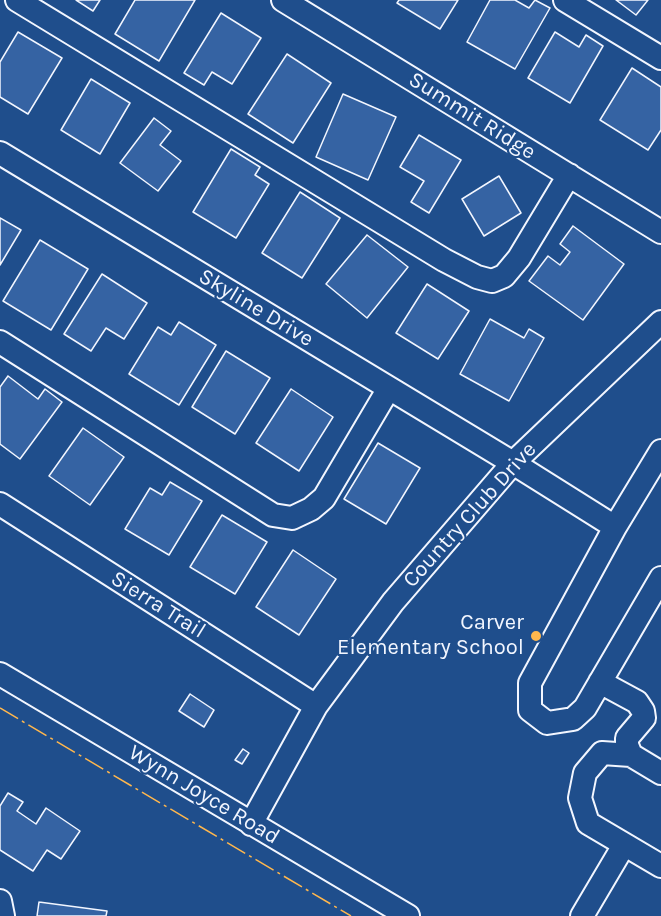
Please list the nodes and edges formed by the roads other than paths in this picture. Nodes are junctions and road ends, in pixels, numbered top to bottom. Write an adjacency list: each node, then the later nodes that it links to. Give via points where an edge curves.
1 (17, 0): 6 (street, via 477,277 492,281 504,276)
2 (283, 0): 6 (street, Summit Ridge)
3 (565, 0): 4 (street)
4 (661, 58)
5 (0, 153): 10 (street, Skyline Drive)
6 (569, 175): 7 (street, Summit Ridge)
7 (661, 231)
8 (661, 322): 12 (street, Country Club Drive)
9 (0, 342): 10 (street, via 273,515 292,518 324,498)
10 (389, 388): 12 (street, Skyline Drive)
11 (661, 451): 14 (street)
12 (513, 463): 14 (street, Skyline Drive); 18 (street, Country Club Drive, via 393,602)
13 (0, 504): 18 (street, Sierra Trail)
14 (615, 527): 17 (street, via 530,683 530,710 547,723 573,719 585,708)
15 (661, 578): 17 (street)
16 (0, 674): 21 (street, Wynn Joyce Road)
17 (600, 682): 19 (street, via 637,702 643,711 644,718 627,738)
18 (316, 706): 21 (street, Country Club Drive)
19 (632, 755): 20 (street); 22 (street, via 602,753 585,773 580,798 588,823)
20 (661, 772)
21 (251, 824): 26 (street, Wynn Joyce Road)
22 (624, 845): 23 (street); 27 (street)
23 (661, 866)
24 (0, 901): 25 (street)
25 (3, 916)
26 (408, 916)
27 (582, 916)

